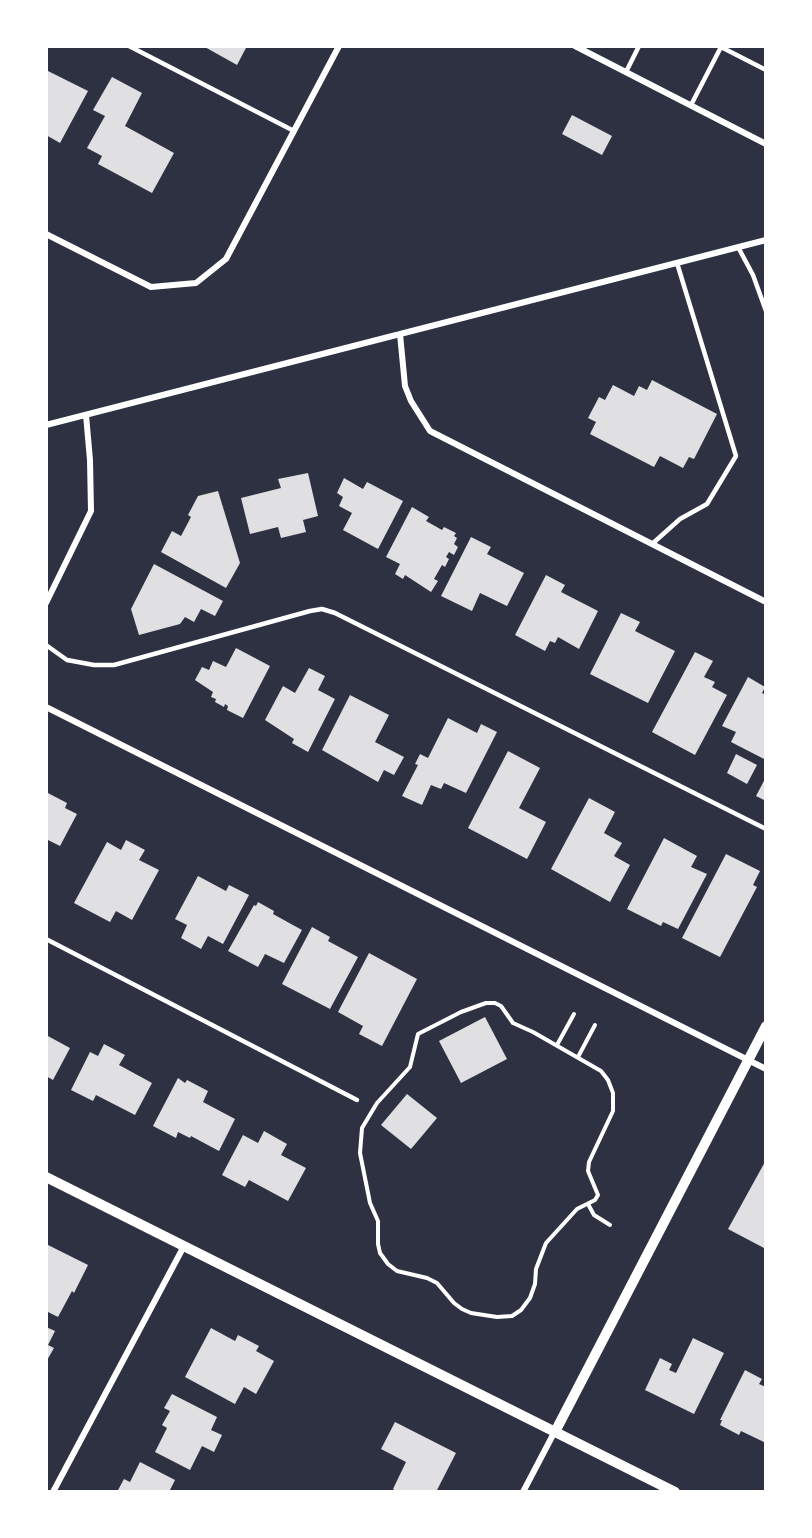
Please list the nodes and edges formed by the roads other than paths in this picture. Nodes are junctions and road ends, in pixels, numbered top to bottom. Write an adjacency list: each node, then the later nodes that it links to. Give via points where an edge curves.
1 (129, 46): 8 (lane)
2 (339, 46): 8 (street)
3 (575, 46): 6 (street)
4 (639, 46): 6 (lane)
5 (765, 70): 7 (lane, via 721,47)
6 (626, 72): 7 (street)
7 (691, 105): 9 (street)
8 (294, 131): 10 (street, via 226,259 196,283 151,287)
9 (765, 144)
10 (46, 234)
11 (765, 240): 12 (street)
12 (738, 247): 13 (street); 14 (lane)
13 (677, 263): 15 (street); 18 (lane, via 736,456 707,504 680,519)
14 (765, 311)
15 (400, 334): 16 (street); 18 (street, via 405,386 430,431)
16 (86, 415): 17 (street); 20 (street, via 91,511)
17 (46, 425)
18 (652, 544): 19 (street)
19 (765, 602)
20 (46, 603)
21 (46, 645): 23 (lane, via 67,660 114,665 322,609)
22 (46, 707): 26 (street)
23 (765, 830)
24 (46, 939): 28 (lane)
25 (765, 1026): 26 (street)
26 (748, 1060): 27 (street); 31 (street)
27 (765, 1069)
28 (357, 1100)
29 (46, 1177): 30 (street)
30 (184, 1246): 31 (street); 32 (street)
31 (555, 1430): 33 (street); 34 (street)
32 (53, 1491)
33 (523, 1491)
34 (675, 1491)

